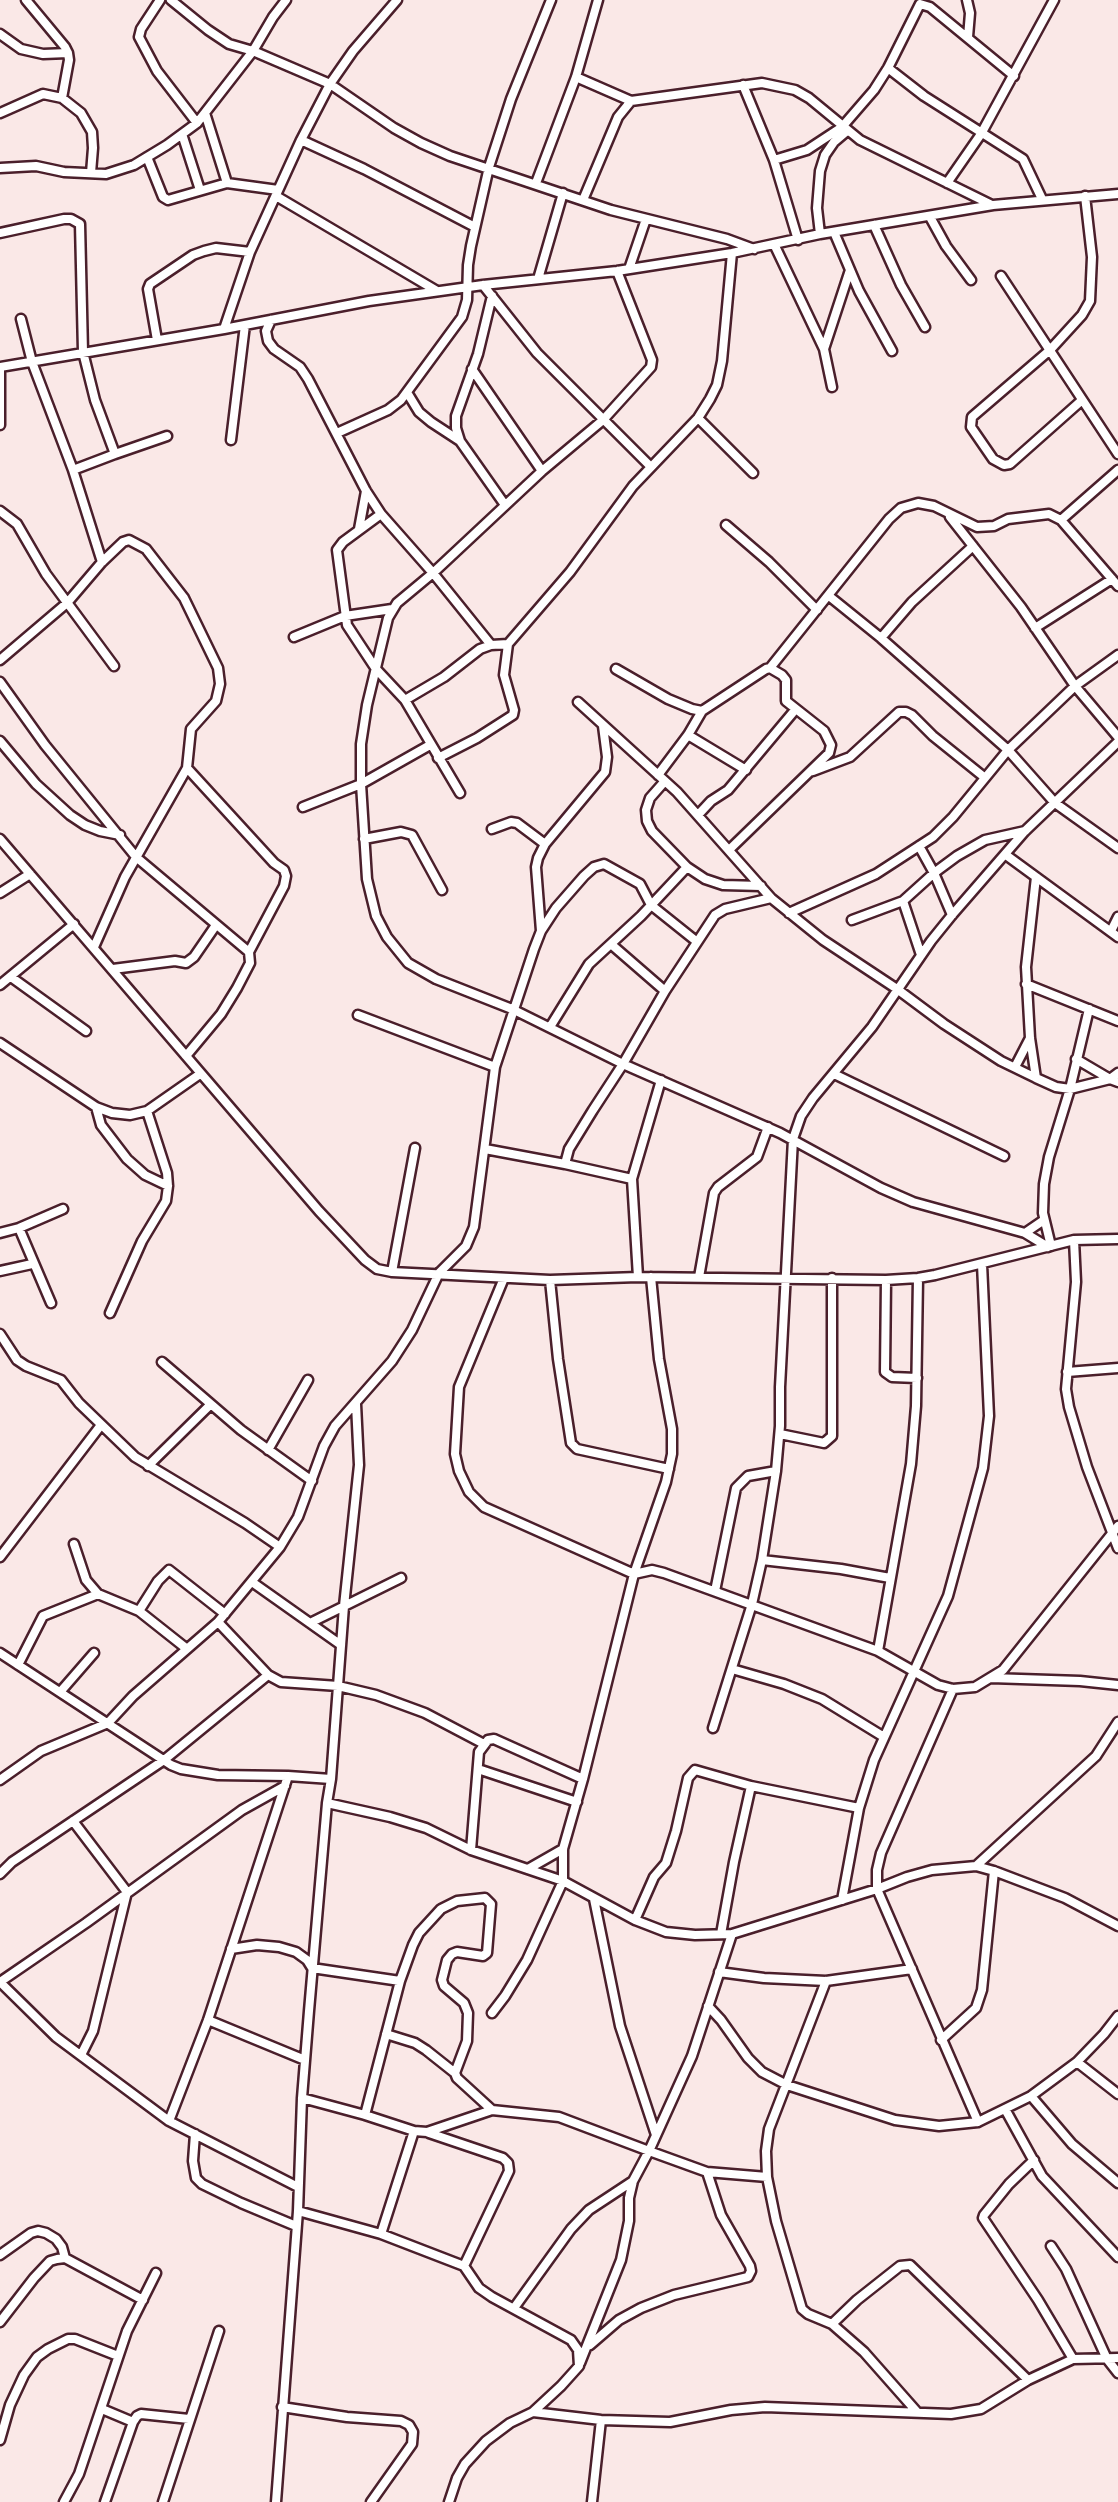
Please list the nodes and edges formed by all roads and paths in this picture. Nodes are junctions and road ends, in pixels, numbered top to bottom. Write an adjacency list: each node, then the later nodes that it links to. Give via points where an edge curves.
1 (26, 0): 13 (street)
2 (160, 0): 23 (street, via 139,37 157,71)
3 (171, 0): 12 (street, via 228,44)
4 (286, 0): 12 (street)
5 (397, 0): 17 (street)
6 (551, 0): 30 (street)
7 (598, 0): 16 (street)
8 (967, 0): 11 (street)
9 (1054, 0): 15 (street)
10 (0, 34): 13 (street, via 21,49 43,54)
11 (968, 37): 14 (street, via 930,7 920,4); 15 (street)
12 (253, 51): 17 (street); 22 (street)
13 (68, 53): 19 (street)
14 (888, 68): 24 (street); 26 (street)
15 (1014, 76): 26 (street)
16 (576, 77): 20 (street); 34 (street)
17 (330, 84): 27 (street); 30 (street, via 421,143)
18 (743, 86): 20 (street); 24 (street, via 762,83 795,90); 29 (street)
19 (62, 98): 21 (street, via 43,94); 32 (street, via 81,113 92,132)
20 (631, 101): 42 (street, via 618,117)
21 (0, 113)
22 (205, 113): 23 (street); 33 (street)
23 (197, 123): 25 (street)
24 (844, 129): 29 (street, via 807,150); 35 (street, via 880,152); 50 (street, via 825,155 820,171)
25 (182, 134): 28 (street); 36 (street)
26 (981, 134): 35 (street); 41 (street, via 1023,159)
27 (301, 140): 37 (street); 47 (street)
28 (147, 157): 32 (street, via 106,174); 36 (street, via 165,199)
29 (774, 160): 51 (street)
30 (489, 167): 34 (street); 47 (street)
31 (0, 168): 32 (street, via 36,165)
32 (91, 174)
33 (227, 183): 36 (street); 37 (street)
34 (536, 183): 38 (street)
35 (947, 183): 43 (street)
36 (200, 190)
37 (277, 193): 54 (street); 64 (street)
38 (563, 193): 42 (street); 60 (street)
39 (1118, 194): 40 (street)
40 (1084, 196): 41 (street); 73 (street, via 1092,257 1090,301)
41 (1042, 199): 43 (street)
42 (583, 200): 45 (street)
43 (993, 205): 44 (street)
44 (930, 217): 46 (street); 61 (street)
45 (646, 219): 53 (street); 56 (street)
46 (874, 225): 48 (street); 69 (street)
47 (475, 227): 63 (street)
48 (834, 232): 50 (street); 57 (street)
49 (0, 233): 75 (street, via 63,219 80,224)
50 (820, 234): 51 (street)
51 (798, 240): 52 (street)
52 (774, 244): 53 (street); 72 (street)
53 (754, 249): 55 (street)
54 (250, 252): 70 (street); 71 (street, via 216,248 204,251 150,284)
55 (732, 253): 56 (street); 82 (street, via 720,372)
56 (629, 269): 58 (street)
57 (850, 270): 72 (street); 74 (street)
58 (617, 271): 60 (street); 83 (street, via 652,360 651,368)
59 (1001, 276): 73 (street)
60 (538, 279): 62 (street)
61 (971, 280)
62 (483, 285): 63 (street); 65 (street)
63 (467, 287): 64 (street); 80 (street, via 462,317)
64 (437, 291): 67 (street)
65 (492, 296): 78 (street); 83 (street, via 537,353)
66 (21, 319): 76 (street)
67 (271, 320): 68 (street); 85 (street, via 266,331 268,340 274,349 300,367)
68 (245, 325): 70 (street); 87 (street)
69 (925, 327)
70 (224, 329): 71 (street)
71 (157, 340): 75 (street)
72 (824, 349): 79 (street)
73 (1050, 350): 81 (street); 81 (street, via 972,417 971,427 993,459 1010,464)
74 (892, 351)
75 (83, 352): 76 (street); 89 (street, via 94,400)
76 (32, 362): 77 (street); 92 (street)
77 (0, 367): 84 (street)
78 (472, 369): 88 (street, via 456,416); 94 (street)
79 (832, 387)
80 (408, 394): 85 (street, via 388,410); 88 (street, via 425,417)
81 (1081, 401): 90 (street)
82 (698, 418): 91 (street); 95 (street)
83 (603, 420): 91 (street); 94 (street)
84 (0, 425)
85 (337, 433): 96 (street)
86 (166, 436): 89 (street)
87 (231, 440)
88 (460, 441): 97 (street)
89 (115, 454): 92 (street)
90 (1118, 454)
91 (651, 467): 116 (street)
92 (73, 470): 105 (street)
93 (1118, 470): 101 (street)
94 (542, 471): 97 (street)
95 (753, 473)
96 (366, 491): 99 (street); 103 (street)
97 (505, 505): 106 (street)
98 (0, 511): 109 (street, via 17,524)
99 (381, 514): 103 (street); 106 (street)
100 (948, 514): 101 (street, via 977,527 1041,514); 104 (street); 108 (street, via 918,503 901,508 869,542)
101 (1061, 520): 107 (street)
102 (726, 525): 111 (street)
103 (359, 529): 112 (street, via 337,550)
104 (973, 546): 113 (street); 115 (street, via 912,602)
105 (102, 562): 109 (street); 137 (street, via 129,540 146,549 184,598 218,668 216,701 191,729)
106 (433, 573): 110 (street); 117 (street)
107 (1115, 583): 113 (street)
108 (829, 596): 111 (street); 115 (street)
109 (67, 603): 119 (street); 120 (street)
110 (392, 609): 112 (street); 122 (street)
111 (817, 609): 121 (street)
112 (345, 616): 114 (street); 122 (street, via 352,636)
113 (1035, 628): 125 (street)
114 (294, 637)
115 (881, 638): 135 (street)
116 (508, 644): 117 (street); 136 (street, via 504,675 513,715)
117 (491, 645): 126 (street)
118 (1118, 655): 125 (street)
119 (0, 660)
120 (114, 666)
121 (770, 668): 128 (street, via 786,680 786,700); 129 (street)
122 (375, 669): 126 (street); 142 (street, via 361,744)
123 (616, 669): 129 (street, via 668,699)
124 (0, 682): 149 (street, via 45,745)
125 (1075, 686): 132 (street); 135 (street)
126 (405, 700): 134 (street)
127 (578, 702): 130 (street)
128 (795, 710): 138 (street); 139 (street, via 824,731 831,745 829,753)
129 (702, 711): 131 (street)
130 (603, 726): 141 (street); 152 (street, via 605,772)
131 (688, 735): 138 (street); 141 (street)
132 (1118, 740): 144 (street)
133 (0, 741): 149 (street, via 36,784 70,815 100,831)
134 (430, 745): 136 (street); 142 (street)
135 (1008, 750): 140 (street); 144 (street)
136 (438, 758): 143 (street)
137 (187, 768): 157 (street); 179 (street, via 284,870 284,886)
138 (746, 770): 146 (street)
139 (810, 772): 140 (street, via 850,757 899,712 906,712); 155 (street)
140 (984, 777): 153 (street, via 953,817)
141 (662, 778): 146 (street); 158 (street, via 650,798 647,821)
142 (361, 784): 145 (street); 151 (street)
143 (460, 793)
144 (1055, 803): 148 (street); 154 (street)
145 (303, 807)
146 (698, 815): 155 (street)
147 (492, 829): 152 (street, via 517,823)
148 (1025, 831): 156 (street); 159 (street, via 986,840)
149 (120, 835): 157 (street)
150 (0, 839): 160 (street)
151 (364, 839): 163 (street, via 400,832 411,835); 188 (street, via 367,879 376,916 408,963 436,979)
152 (545, 844): 174 (street, via 536,867)
153 (919, 846): 159 (street); 168 (street, via 876,874)
154 (1118, 848)
155 (730, 849): 162 (street)
156 (1006, 855): 161 (street); 169 (street)
157 (136, 857): 173 (street); 178 (street)
158 (687, 867): 162 (street, via 714,884); 167 (street)
159 (934, 873): 166 (street); 169 (street)
160 (30, 874): 164 (street); 172 (street)
161 (1036, 877): 175 (street); 183 (street)
162 (761, 886): 165 (street)
163 (442, 890)
164 (0, 892)
165 (771, 898): 168 (street); 176 (street, via 725,909 715,915)
166 (903, 901): 171 (street); 180 (street)
167 (651, 905): 174 (street, via 640,884 599,864 584,876); 176 (street); 177 (street)
168 (789, 913): 185 (street)
169 (952, 915): 180 (street)
170 (1118, 917): 175 (street)
171 (852, 920)
172 (74, 924): 178 (street); 182 (street)
173 (216, 925): 179 (street); 181 (street, via 186,963)
174 (541, 931): 188 (street)
175 (1114, 934)
176 (696, 941): 186 (street)
177 (612, 945): 186 (street); 191 (street, via 589,964)
178 (94, 947): 181 (street)
179 (249, 952): 195 (street, via 250,963 237,988)
180 (921, 956): 185 (street)
181 (113, 969): 195 (street)
182 (11, 977): 184 (street); 192 (street)
183 (1026, 984): 187 (street); 193 (street)
184 (0, 985)
185 (897, 988): 199 (street, via 944,1024); 202 (street, via 872,1028)
186 (664, 991): 197 (street)
187 (1089, 1009): 190 (street); 196 (street)
188 (512, 1010): 191 (street); 198 (street)
189 (358, 1015): 198 (street)
190 (1118, 1021)
191 (550, 1027): 197 (street)
192 (86, 1031)
193 (1030, 1038): 199 (street); 203 (street)
194 (0, 1043): 207 (street)
195 (186, 1056): 201 (street)
196 (1076, 1059): 205 (street); 206 (street)
197 (623, 1064): 204 (street); 214 (street, via 581,1130)
198 (495, 1067): 212 (street)
199 (1015, 1067): 203 (street)
200 (1118, 1073): 205 (street)
201 (200, 1074): 208 (street); 228 (street, via 365,1260 377,1269)
202 (834, 1074): 210 (street, via 801,1116); 213 (street)
203 (1036, 1078): 206 (street)
204 (661, 1080): 209 (street); 215 (street)
205 (1114, 1080): 206 (street)
206 (1070, 1089): 218 (street, via 1045,1175)
207 (96, 1107): 208 (street, via 130,1115); 216 (street, via 101,1125 127,1159 145,1175)
208 (147, 1111): 216 (street)
209 (768, 1127): 210 (street); 232 (street, via 757,1157 714,1193)
210 (793, 1139): 221 (street, via 903,1197); 234 (street)
211 (415, 1149): 228 (street)
212 (485, 1149): 214 (street); 229 (street, via 474,1227 466,1246)
213 (1004, 1156)
214 (565, 1164): 215 (street)
215 (632, 1179): 230 (street)
216 (168, 1185): 240 (street, via 166,1201 142,1241)
217 (63, 1209): 219 (street)
218 (1044, 1220): 221 (street); 224 (street)
219 (19, 1228): 220 (street); 225 (street)
220 (0, 1233)
221 (1025, 1233): 224 (street)
222 (1118, 1239): 223 (street)
223 (1074, 1240): 224 (street); 244 (street, via 1076,1282)
224 (1049, 1247): 226 (street)
225 (32, 1264): 227 (street); 239 (street)
226 (982, 1264): 236 (street); 281 (street, via 989,1416 983,1467 948,1596)
227 (0, 1271)
228 (392, 1272): 229 (street)
229 (439, 1273): 233 (street); 247 (street, via 412,1330)
230 (638, 1277): 231 (street); 237 (street)
231 (651, 1277): 232 (street); 253 (street, via 658,1359 672,1428)
232 (699, 1277): 234 (street)
233 (504, 1278): 237 (street); 262 (street, via 459,1387 454,1454 459,1471 469,1492 484,1507)
234 (785, 1278): 235 (street); 250 (street)
235 (832, 1278): 238 (street); 250 (street, via 832,1436 824,1443)
236 (918, 1278): 238 (street); 245 (street)
237 (550, 1280): 253 (street, via 571,1443 577,1449)
238 (886, 1280): 245 (street, via 885,1372 892,1377)
239 (51, 1303)
240 (110, 1313)
241 (0, 1334): 249 (street, via 17,1359 32,1370 61,1380)
242 (162, 1362): 248 (street)
243 (1118, 1368): 244 (street)
244 (1067, 1372): 256 (street, via 1069,1407 1087,1467)
245 (917, 1378): 264 (street, via 911,1464)
246 (308, 1380): 251 (street)
247 (356, 1404): 255 (street, via 335,1426); 269 (street, via 359,1465)
248 (210, 1405): 251 (street); 252 (street)
249 (101, 1425): 252 (street); 260 (street)
250 (780, 1434): 254 (street)
251 (268, 1450): 255 (street)
252 (148, 1466): 258 (street)
253 (669, 1469): 262 (street)
254 (776, 1471): 261 (street); 266 (street, via 748,1476 736,1488)
255 (312, 1481): 258 (street, via 298,1517)
256 (1115, 1529): 259 (street); 283 (street, via 1003,1670)
257 (74, 1544): 267 (street, via 87,1580)
258 (280, 1546): 265 (street)
259 (1118, 1548)
260 (0, 1557)
261 (762, 1560): 264 (street); 268 (street)
262 (634, 1574): 266 (street, via 652,1570); 297 (street)
263 (401, 1578): 269 (street)
264 (890, 1578): 276 (street)
265 (252, 1582): 271 (street); 273 (street)
266 (715, 1591): 268 (street)
267 (98, 1593): 270 (street); 279 (street, via 43,1616)
268 (752, 1605): 276 (street); 280 (street)
269 (344, 1606): 273 (street); 274 (street)
270 (139, 1611): 271 (street, via 169,1570); 275 (street)
271 (225, 1614): 272 (street)
272 (218, 1622): 275 (street); 282 (street)
273 (310, 1623): 274 (street)
274 (341, 1645): 285 (street)
275 (187, 1649): 289 (street)
276 (878, 1651): 281 (street)
277 (0, 1653): 279 (street)
278 (94, 1653): 287 (street)
279 (18, 1665): 287 (street)
280 (732, 1669): 290 (street); 291 (street, via 822,1699)
281 (915, 1673): 286 (street); 291 (street)
282 (268, 1675): 285 (street, via 281,1682); 293 (street)
283 (991, 1678): 284 (street); 286 (street, via 975,1687)
284 (1118, 1685)
285 (338, 1686): 292 (street, via 425,1713); 296 (street)
286 (953, 1689): 312 (street, via 881,1853)
287 (61, 1691): 289 (street)
288 (1118, 1722): 307 (street, via 1096,1756)
289 (108, 1723): 293 (street); 298 (street, via 42,1751)
290 (713, 1728)
291 (884, 1737): 303 (street)
292 (484, 1744): 294 (street); 297 (street, via 494,1739)
293 (164, 1760): 295 (street, via 204,1774); 304 (street)
294 (478, 1769): 301 (street); 306 (street)
295 (288, 1776): 296 (street); 299 (street)
296 (331, 1779): 302 (street)
297 (583, 1779): 301 (street)
298 (0, 1780)
299 (285, 1786): 313 (street, via 242,1810); 320 (street)
300 (751, 1786): 303 (street); 316 (street, via 699,1771 691,1773 666,1863 654,1877); 319 (street)
301 (577, 1802): 305 (street)
302 (327, 1803): 306 (street, via 426,1828); 321 (street)
303 (859, 1808): 315 (street)
304 (73, 1821): 310 (street); 313 (street)
305 (563, 1849): 308 (street); 311 (street)
306 (471, 1850): 308 (street)
307 (976, 1866): 309 (street); 312 (street, via 932,1870)
308 (528, 1869): 311 (street)
309 (994, 1871): 317 (street, via 1065,1898); 332 (street, via 982,1990 972,2013)
310 (0, 1874)
311 (563, 1881): 314 (street); 328 (street, via 527,1960)
312 (877, 1889): 315 (street); 322 (street)
313 (127, 1893): 326 (street); 333 (street, via 93,2031)
314 (594, 1899): 316 (street); 349 (street, via 620,2026)
315 (842, 1900): 318 (street)
316 (635, 1920): 319 (street, via 666,1932)
317 (1118, 1926)
318 (732, 1934): 319 (street); 323 (street)
319 (721, 1935)
320 (231, 1949): 321 (street, via 279,1947 296,1952); 330 (street)
321 (312, 1968): 324 (street); 334 (street)
322 (912, 1969): 325 (street); 332 (street)
323 (719, 1972): 325 (street); 327 (street)
324 (400, 1981): 331 (street); 336 (street, via 416,1939 441,1909 457,1901 488,1900 491,1904 487,1953 452,1954 442,1980 464,2003 468,2013 467,2041)
325 (826, 1981): 337 (street)
326 (0, 1982): 333 (street, via 48,2031)
327 (708, 2006): 337 (street, via 762,2072); 349 (street, via 692,2056)
328 (492, 2013)
329 (1118, 2016): 335 (street)
330 (208, 2020): 334 (street); 344 (street)
331 (386, 2034): 336 (street, via 415,2043); 343 (street)
332 (941, 2040): 345 (street)
333 (81, 2055): 344 (street)
334 (305, 2060): 340 (street)
335 (1077, 2062): 338 (street); 339 (street)
336 (455, 2073): 342 (street)
337 (787, 2085): 345 (street, via 895,2120 939,2126); 353 (street, via 769,2130)
338 (1118, 2094)
339 (1031, 2097): 341 (street); 355 (street, via 1072,2144)
340 (302, 2098): 343 (street); 356 (street)
341 (1005, 2109): 345 (street); 351 (street)
342 (492, 2110): 347 (street); 350 (street, via 559,2116)
343 (366, 2115): 346 (street)
344 (169, 2121): 348 (street)
345 (978, 2122)
346 (414, 2131): 347 (street); 359 (street)
347 (427, 2132): 364 (street, via 508,2163 508,2171)
348 (195, 2134): 356 (street); 358 (street, via 193,2161 196,2178 202,2184)
349 (656, 2135): 350 (street)
350 (649, 2151): 352 (street); 354 (street)
351 (1034, 2160): 362 (street, via 1042,2176); 374 (street, via 983,2218)
352 (706, 2172): 353 (street); 371 (street, via 721,2215 750,2266 748,2277 674,2295 641,2308)
353 (767, 2176): 369 (street, via 799,2303 808,2314)
354 (633, 2181): 367 (street, via 588,2210); 371 (street, via 621,2259)
355 (1118, 2183)
356 (298, 2187): 357 (street)
357 (298, 2211): 358 (street); 359 (street)
358 (296, 2226): 379 (street)
359 (381, 2234): 364 (street)
360 (1051, 2246): 375 (street, via 1066,2269)
361 (0, 2255): 363 (street, via 38,2231 56,2239)
362 (1118, 2257)
363 (65, 2258): 366 (street); 368 (street, via 50,2261)
364 (464, 2266): 367 (street, via 479,2288)
365 (156, 2273): 366 (street)
366 (143, 2300): 372 (street)
367 (514, 2308): 376 (street, via 571,2340 578,2350)
368 (0, 2322)
369 (832, 2324): 378 (street, via 900,2266 910,2265); 382 (street, via 864,2352)
370 (219, 2331): 383 (street)
371 (586, 2349): 376 (street)
372 (118, 2356): 380 (street); 386 (street, via 75,2339 48,2349 24,2375)
373 (1118, 2358): 375 (street)
374 (1072, 2359): 375 (street); 378 (street)
375 (1107, 2359): 377 (street)
376 (579, 2366): 381 (street)
377 (1118, 2373)
378 (1028, 2380): 382 (street, via 981,2409 951,2414)
379 (282, 2407): 390 (street); 391 (street, via 409,2425 412,2444)
380 (102, 2409): 385 (street); 387 (street, via 79,2474)
381 (533, 2412): 384 (street); 392 (street, via 510,2423 472,2456 457,2478)
382 (916, 2412): 384 (street, via 765,2407 670,2422)
383 (189, 2419): 385 (street, via 141,2414); 389 (street)
384 (601, 2420): 393 (street)
385 (133, 2422): 388 (street)
386 (0, 2440)
387 (64, 2502)
388 (105, 2502)
389 (163, 2502)
390 (276, 2502)
391 (371, 2502)
392 (449, 2502)
393 (592, 2502)

